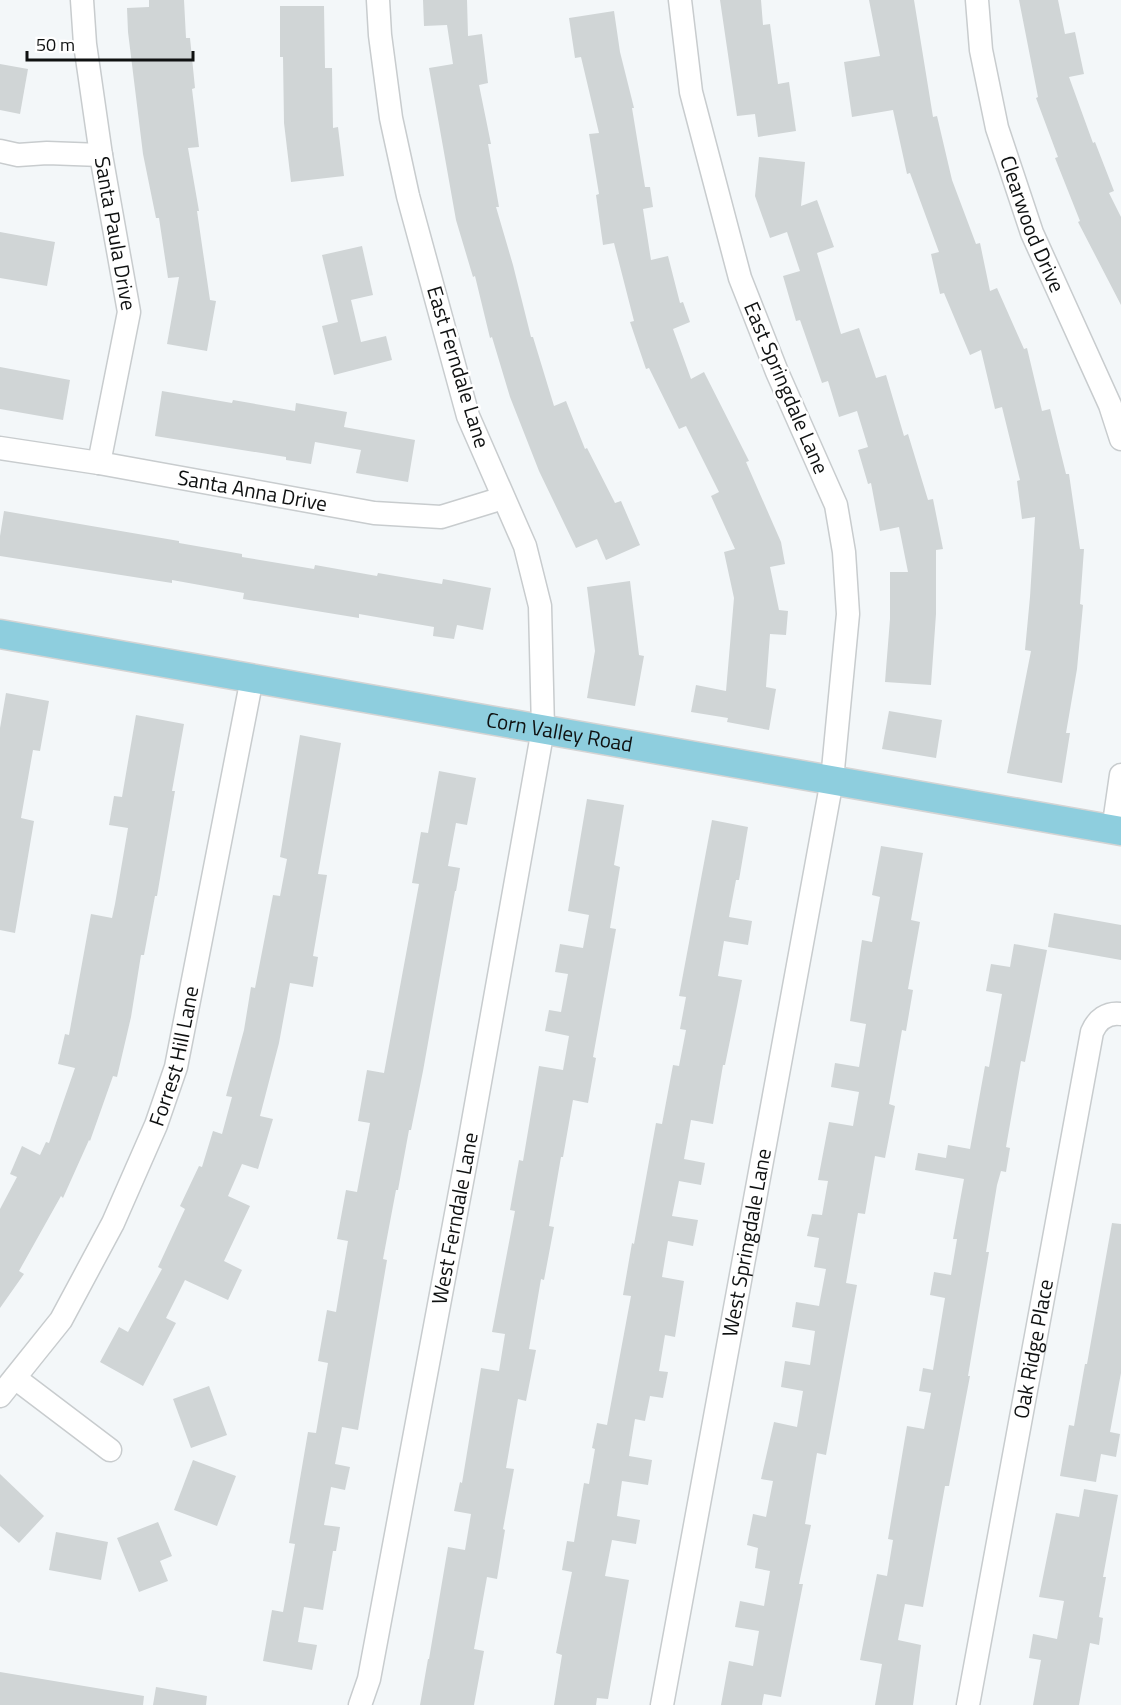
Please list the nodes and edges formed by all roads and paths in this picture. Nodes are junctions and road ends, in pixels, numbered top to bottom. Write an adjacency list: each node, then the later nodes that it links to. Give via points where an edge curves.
1 (82, 0): 6 (street, Santa Paula Drive, via 84,44)
2 (378, 0): 10 (street, East Ferndale Lane, via 391,118 408,196 468,416)
3 (680, 0): 15 (street, East Springdale Lane, via 691,92 740,278 836,505 848,614)
4 (977, 0): 7 (street, Clearwood Drive, via 981,50 1000,139 1032,233 1110,405)
5 (0, 151): 6 (street)
6 (101, 155): 9 (street, Santa Paula Drive, via 129,312)
7 (1121, 439)
8 (0, 448): 9 (street, Santa Anna Drive)
9 (99, 463): 10 (street, Santa Anna Drive, via 374,513 441,517)
10 (503, 498): 13 (street, East Ferndale Lane, via 525,546 540,606)
11 (0, 634): 12 (main road, Corn Valley Road)
12 (252, 678): 13 (main road, Corn Valley Road); 18 (street, Forrest Hill Lane, via 176,1067 156,1125 113,1223 61,1320)
13 (543, 729): 15 (main road, Corn Valley Road); 21 (street, West Ferndale Lane, via 402,1506 369,1679)
14 (1121, 775): 16 (street)
15 (832, 780): 16 (main road, Corn Valley Road); 22 (street, West Springdale Lane)
16 (1117, 831)
17 (1121, 1014): 23 (street, Oak Ridge Place, via 1113,1013 1096,1021 1092,1032)
18 (15, 1378): 19 (street, Forrest Hill Lane); 20 (street)
19 (0, 1396)
20 (111, 1450)
21 (360, 1705)
22 (662, 1705)
23 (968, 1705)

